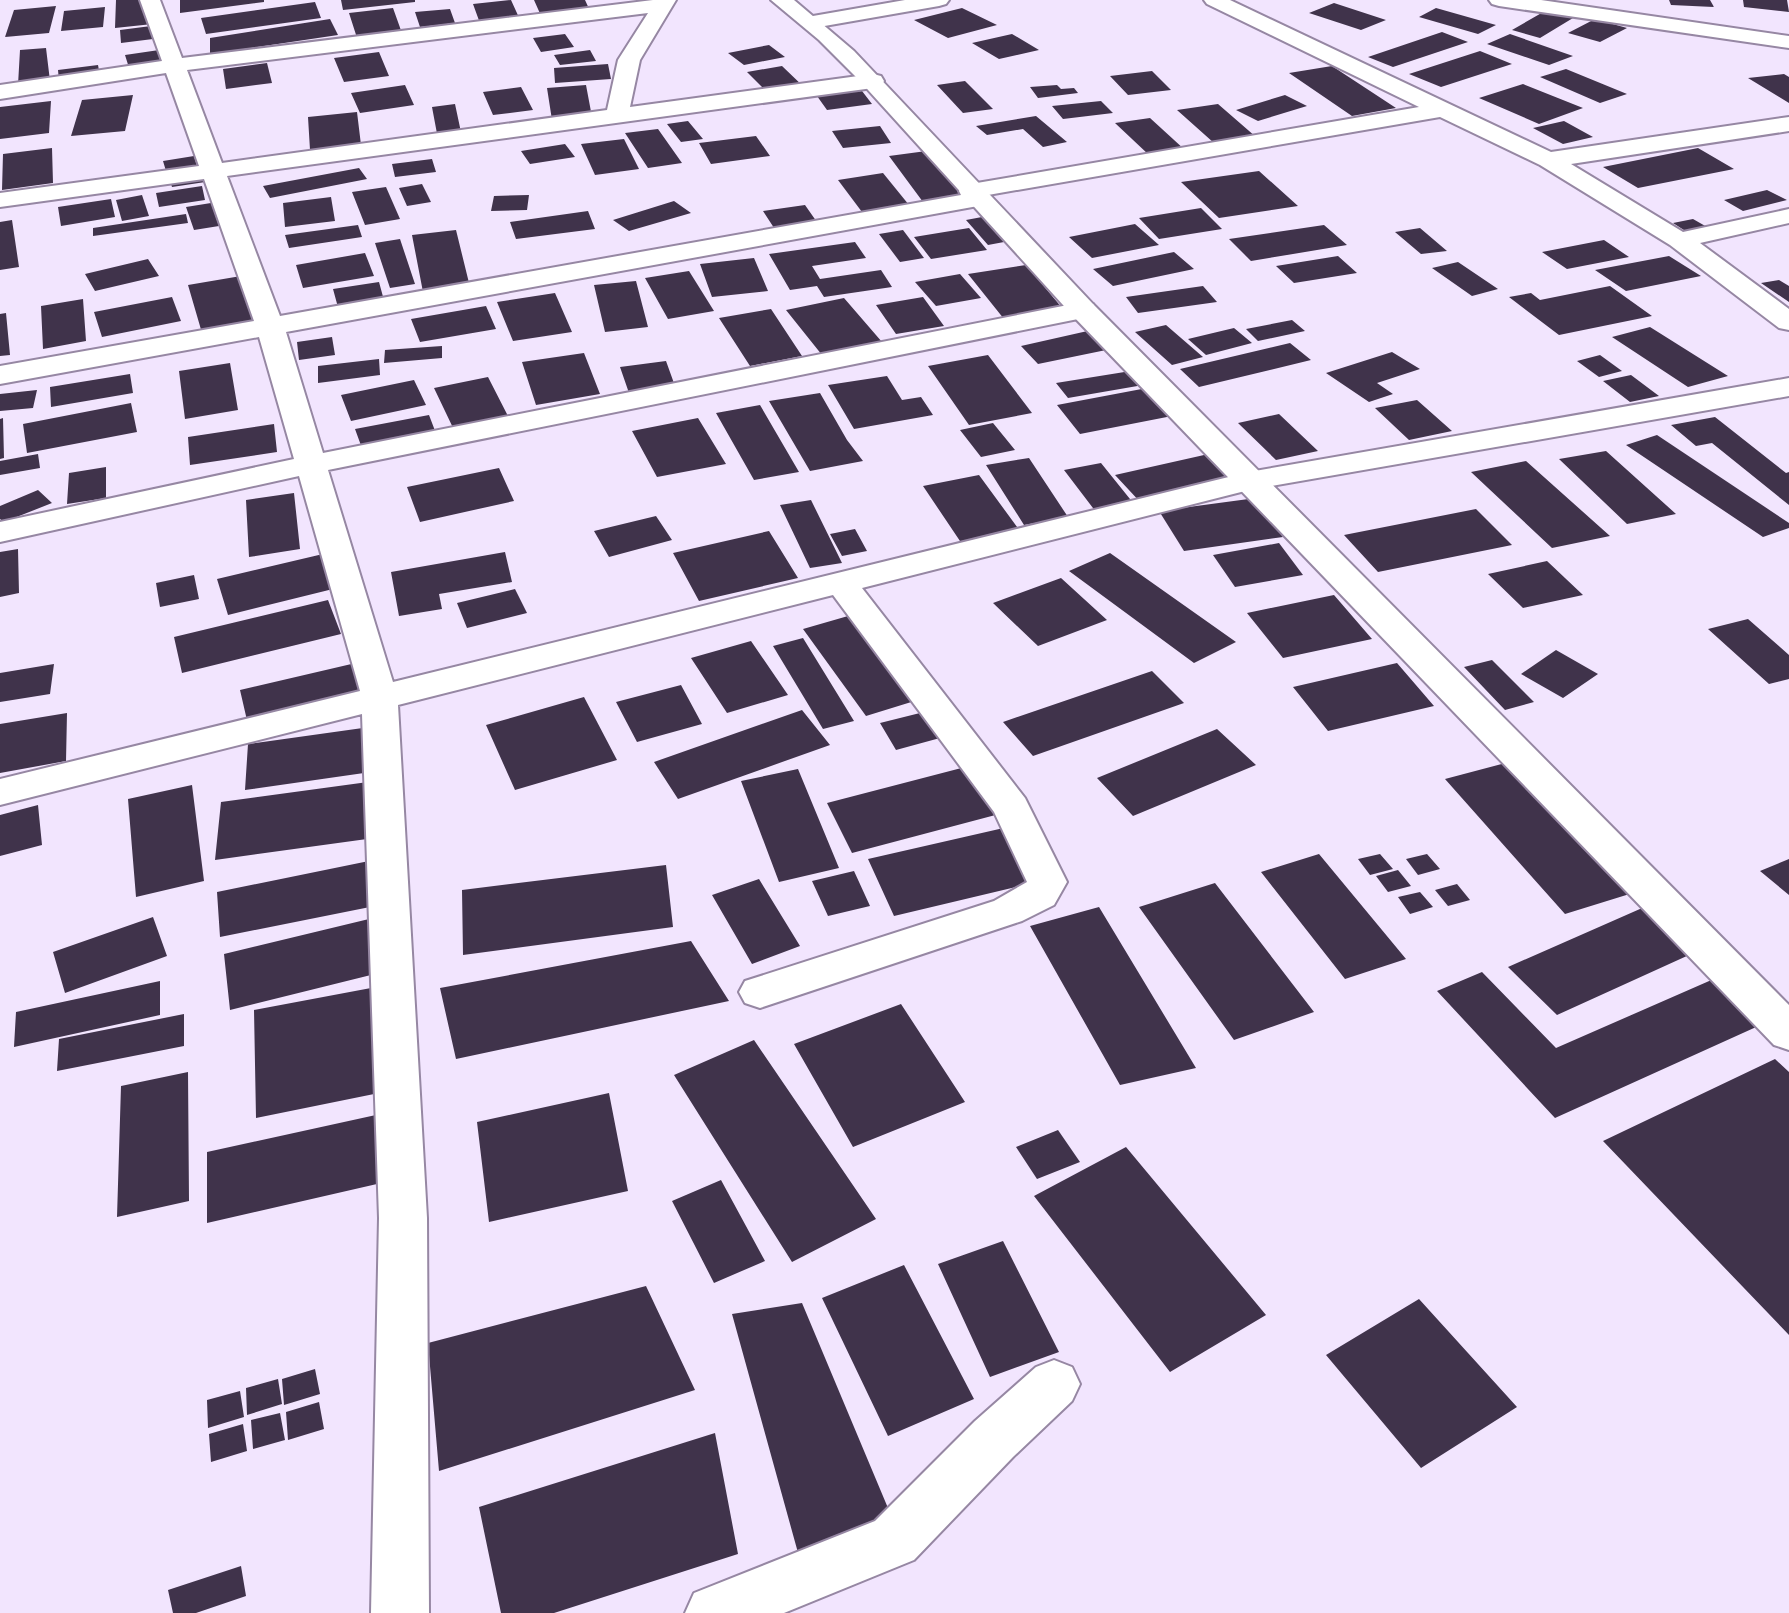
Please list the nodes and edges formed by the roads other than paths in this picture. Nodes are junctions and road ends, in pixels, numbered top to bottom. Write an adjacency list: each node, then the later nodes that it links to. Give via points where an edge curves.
1 (150, 0): 9 (street)
2 (781, 0): 7 (street)
3 (939, 0): 7 (street)
4 (1214, 0): 12 (street)
5 (1499, 0): 8 (street)
6 (663, 3): 9 (street); 13 (street, via 629,60)
7 (813, 22): 10 (street)
8 (1789, 42)
9 (176, 65): 11 (street); 16 (street)
10 (873, 81): 13 (street); 17 (street)
11 (0, 92)
12 (1446, 109): 15 (street); 17 (street)
13 (617, 116): 16 (street)
14 (1789, 124): 15 (street)
15 (1548, 160): 20 (street)
16 (211, 169): 18 (street); 23 (street)
17 (975, 195): 21 (street); 23 (street)
18 (0, 200)
19 (1789, 216): 20 (street)
20 (1679, 240): 22 (street)
21 (1083, 310): 26 (street); 27 (street)
22 (1789, 321)
23 (270, 326): 24 (street); 26 (street)
24 (0, 375)
25 (1789, 387): 27 (street)
26 (309, 465): 28 (street); 30 (street)
27 (1249, 481): 29 (street); 33 (street)
28 (0, 531)
29 (842, 584): 30 (street); 32 (street, via 1011,807 1047,882 1040,895 1008,911)
30 (380, 699): 31 (street); 35 (street, via 403,1218)
31 (0, 792)
32 (760, 992)
33 (1789, 1033)
34 (1054, 1384): 36 (street, via 894,1541)
35 (400, 1613)
36 (714, 1613)

